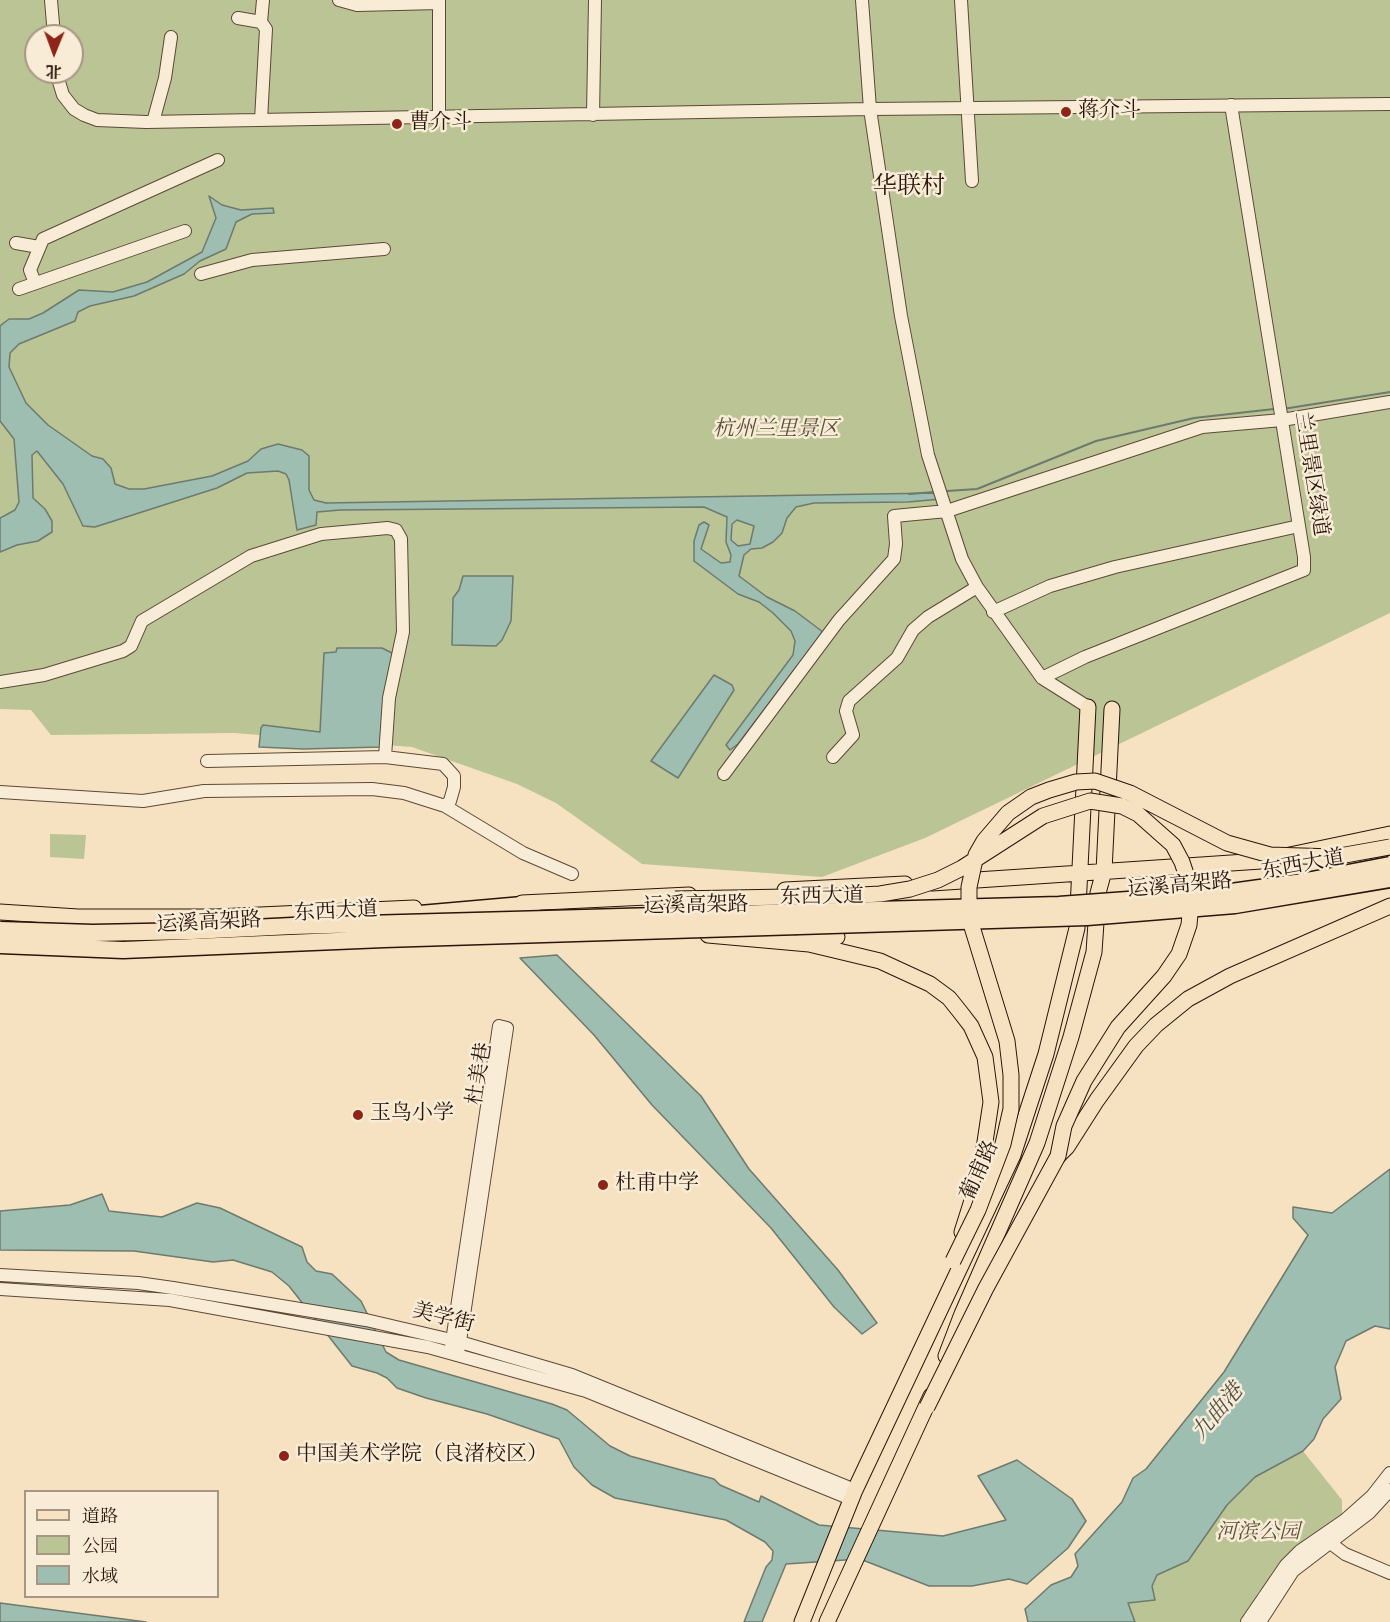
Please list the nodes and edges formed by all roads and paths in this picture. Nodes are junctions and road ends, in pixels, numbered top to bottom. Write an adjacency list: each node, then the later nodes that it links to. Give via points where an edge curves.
1 (51, 0): 10 (street)
2 (264, 0): 9 (street)
3 (339, 0): 7 (street, via 357,5)
4 (595, 0): 17 (street)
5 (862, 0): 16 (street)
6 (961, 0): 15 (street)
7 (439, 1): 18 (street)
8 (238, 18): 9 (street)
9 (261, 22): 19 (street, via 266,29)
10 (53, 24)
11 (171, 37): 20 (street)
12 (60, 84): 20 (street, via 63,95 84,115 97,120)
13 (1390, 104): 14 (street)
14 (1231, 105): 15 (street); 31 (street, 兰里景区绿道)
15 (967, 108): 16 (street); 22 (street)
16 (870, 110): 17 (street); 32 (street, via 904,333 928,456)
17 (593, 115): 18 (street)
18 (439, 117): 19 (street)
19 (261, 120): 20 (street)
20 (153, 122)
21 (218, 160): 25 (street, via 43,239)
22 (972, 181)
23 (185, 231): 28 (street)
24 (16, 243): 25 (street)
25 (39, 247): 28 (street, via 30,270)
26 (384, 249): 27 (street, via 252,260)
27 (201, 274)
28 (36, 284): 29 (street)
29 (18, 289)
30 (1390, 402): 31 (street)
31 (1281, 413): 32 (street, via 1202,427); 33 (street, 兰里景区绿道)
32 (947, 511): 34 (street, via 962,559); 43 (street, via 894,516 894,559 839,620)
33 (1299, 526): 35 (street, via 1115,567 1050,586); 36 (street, 兰里景区绿道, via 1304,570 1085,657)
34 (977, 587): 35 (street); 41 (street, via 913,630 897,658 849,701 846,711 853,735)
35 (993, 612): 36 (street)
36 (1042, 678): 38 (street)
37 (0, 682): 40 (street, via 44,675 123,651 131,646 142,621 251,556 321,534 388,528 396,530 401,539 403,632 389,698)
38 (1088, 707): 51 (main road, 葡甫路)
39 (1112, 709): 49 (main road, 葡甫路)
40 (385, 757): 42 (street); 45 (street, via 443,764 454,776 450,801)
41 (833, 757)
42 (207, 761)
43 (723, 774)
44 (0, 792): 45 (street, via 143,801 204,791 372,789 404,793)
45 (445, 807): 52 (street, via 523,853)
46 (1390, 834): 49 (main road, via 1261,861)
47 (1390, 847): 67 (main road, bridge, via 1334,857 1270,855 1227,843 1130,793 1095,781 1049,790 1008,813 976,855 969,887 969,917 1007,1041 1011,1109 999,1155)
48 (1390, 865): 60 (highway, 运溪高架路, bridge, via 1224,893 1059,905)
49 (1104, 871): 51 (main road); 56 (main road, 葡甫路)
50 (1390, 871): 56 (main road, 东西大道, via 1219,901)
51 (1080, 873): 57 (main road, 葡甫路); 58 (main road, via 1026,879 216,917 78,917)
52 (572, 874)
53 (1390, 879): 60 (highway, 运溪高架路, bridge, via 1235,905 1098,917)
54 (534, 904): 60 (highway, bridge); 66 (main road, bridge, via 895,892 950,874 1061,809 1090,801 1122,806 1150,822 1173,845 1188,880 1189,925 1172,965 1119,1027 1084,1081 1064,1126)
55 (1390, 906): 66 (main road, via 1230,976 1188,999 1136,1046)
56 (1097, 910): 57 (main road, 东西大道); 71 (main road, 葡甫路, via 1094,952 1037,1143 962,1314)
57 (1078, 911): 63 (main road, 东西大道, via 210,939); 72 (main road, 葡甫路, via 1064,990 1013,1155)
58 (0, 912)
59 (0, 930): 60 (highway, 运溪高架路, bridge)
60 (293, 934): 64 (highway, bridge); 65 (highway, 运溪高架路, bridge, via 123,950)
61 (708, 935): 62 (main road); 64 (main road, bridge); 67 (main road, bridge, via 809,944 880,962 930,984 949,998 971,1026 985,1057 991,1102 980,1175)
62 (837, 937)
63 (0, 938)
64 (537, 938)
65 (0, 945)
66 (1058, 1156): 71 (main road, bridge)
67 (953, 1261): 72 (main road)
68 (0, 1275): 70 (street, 美学街, via 173,1288 366,1320)
69 (0, 1289): 70 (street, 美学街, via 170,1300)
70 (456, 1347): 70 (street, 杜美巷, via 500,1026 507,1028); 75 (street, 美学街, via 572,1375)
71 (927, 1407): 79 (main road, 葡甫路)
72 (874, 1447): 75 (main road, 葡甫路)
73 (1390, 1473): 76 (street)
74 (1390, 1490): 76 (street, via 1369,1513)
75 (853, 1494): 78 (main road, 葡甫路)
76 (1326, 1540): 77 (street); 80 (street, via 1300,1551 1286,1565); 81 (street, via 1293,1571)
77 (1390, 1573)
78 (802, 1622)
79 (827, 1622)
80 (1247, 1622)
81 (1260, 1622)

